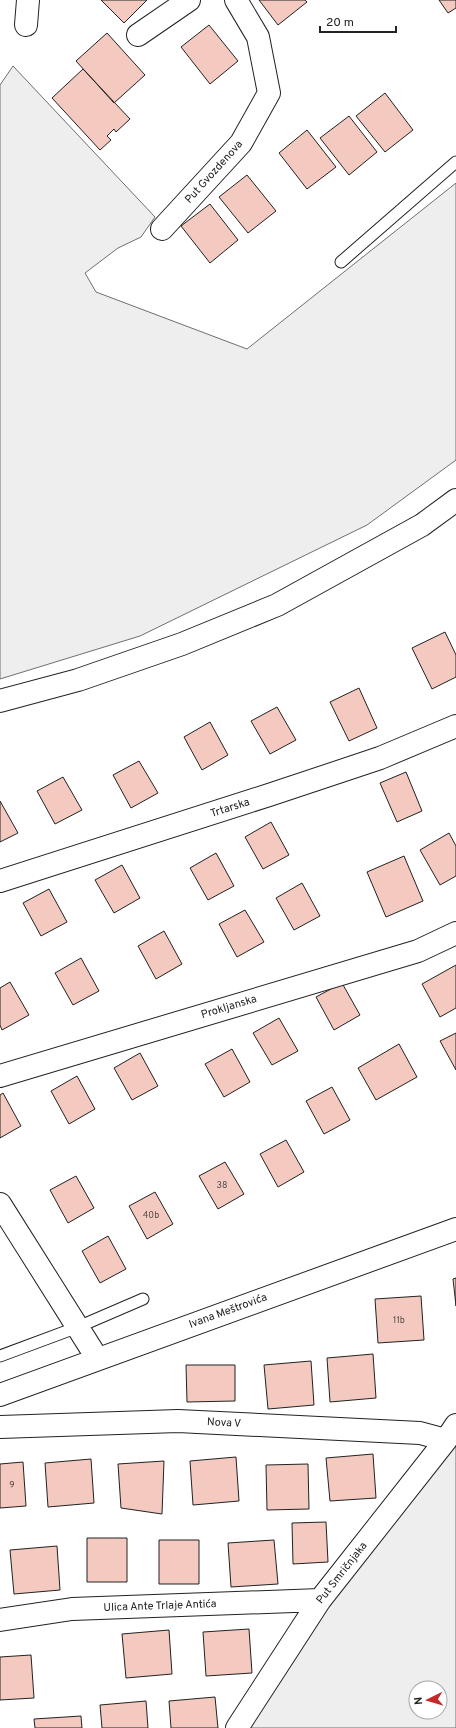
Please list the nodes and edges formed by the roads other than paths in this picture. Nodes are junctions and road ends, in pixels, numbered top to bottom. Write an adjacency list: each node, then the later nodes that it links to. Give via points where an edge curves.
1 (28, 0): 4 (street)
2 (189, 0): 5 (street)
3 (236, 0): 7 (street, Put Gvozdenova, via 258,37 269,93 241,143)
4 (26, 25)
5 (138, 35)
6 (456, 162): 8 (lane)
7 (162, 229)
8 (341, 262)
9 (456, 500): 10 (street, via 422,525 277,605 174,647 78,680)
10 (0, 701)
11 (456, 726): 12 (street, Trtarska, via 380,758)
12 (0, 881)
13 (456, 933): 14 (street, Prokljanska, via 418,951)
14 (0, 1076)
15 (0, 1204): 18 (street)
16 (456, 1229): 20 (street, Ivana Meštrovića)
17 (143, 1299): 18 (lane)
18 (78, 1327): 19 (lane); 20 (street)
19 (0, 1356)
20 (97, 1358): 21 (street, Ivana Meštrovića)
21 (0, 1395)
22 (0, 1427): 23 (street, Nova V, via 178,1421)
23 (451, 1433): 24 (street, Put Smričnjaka)
24 (320, 1600): 25 (street, Ulica Ante Trlaje Antića, via 72,1609); 26 (street, Put Smričnjaka)
25 (0, 1620)
26 (237, 1728)

